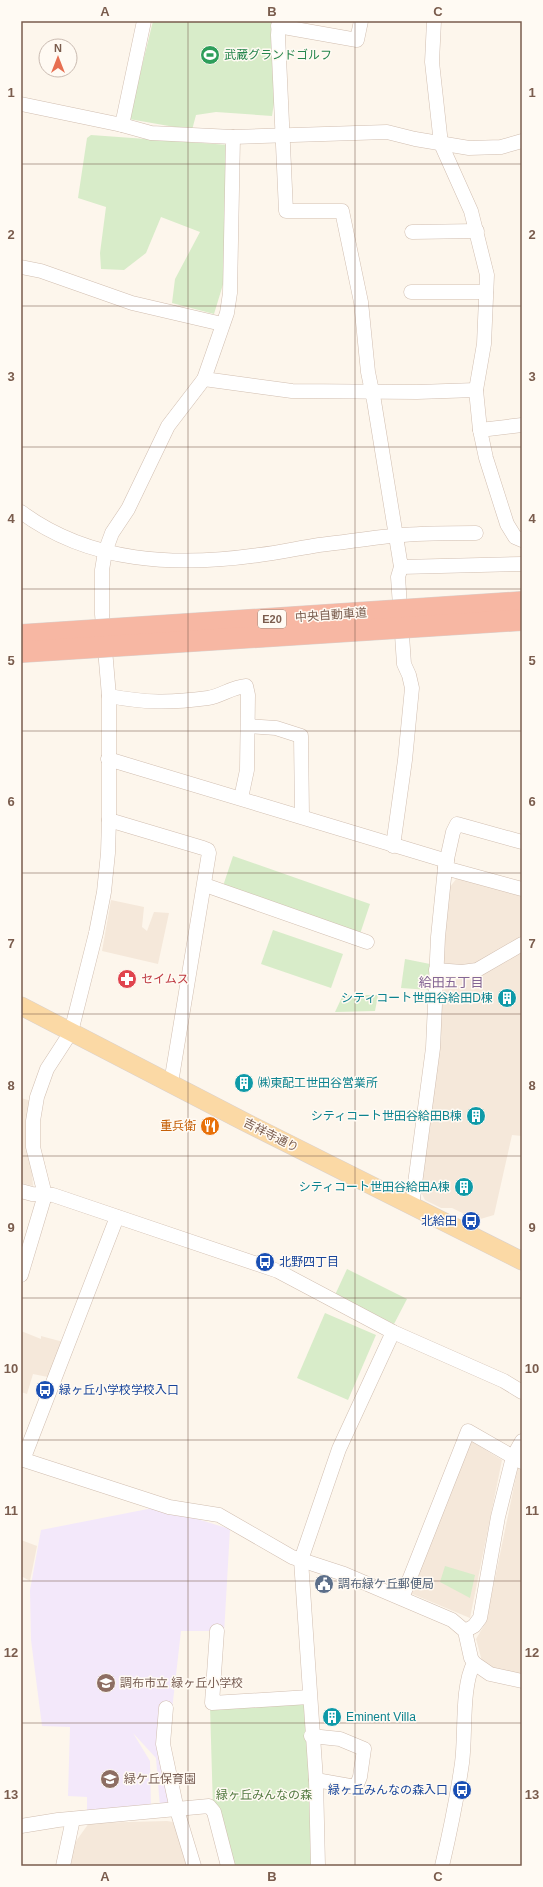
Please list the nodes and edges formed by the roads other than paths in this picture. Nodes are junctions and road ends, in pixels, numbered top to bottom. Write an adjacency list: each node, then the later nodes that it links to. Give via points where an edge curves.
1 (144, 21): 6 (street)
2 (361, 21): 4 (street, via 357,40)
3 (434, 21): 10 (street, via 432,62)
4 (279, 23): 7 (street)
5 (21, 104): 6 (street)
6 (122, 125): 8 (street, via 151,133)
7 (283, 135): 8 (street); 10 (street, via 387,132); 19 (street, via 286,211 342,211 361,302)
8 (233, 137): 16 (street, via 230,293 227,313)
9 (522, 141): 10 (street, via 501,147 469,148)
10 (440, 144): 11 (street, via 471,210)
11 (477, 231): 12 (street); 15 (street, via 487,275)
12 (412, 232)
13 (21, 267): 16 (street, via 41,271 132,303)
14 (411, 292): 15 (street)
15 (486, 292): 18 (street, via 484,344)
16 (222, 324): 17 (street)
17 (204, 378): 19 (street, via 292,391); 26 (street, via 168,426 128,509 112,533)
18 (476, 390): 19 (street); 21 (street)
19 (371, 391): 24 (street)
20 (522, 424): 21 (street)
21 (480, 430): 25 (street, via 507,524 515,537)
22 (21, 512): 26 (street, via 63,538)
23 (476, 533): 24 (street)
24 (395, 535): 26 (street, via 199,561 157,560); 28 (street)
25 (522, 540)
26 (105, 552): 33 (street, via 102,570 102,614)
27 (522, 564): 28 (street)
28 (401, 567): 40 (street, via 398,577 404,664 412,688)
29 (522, 602): 31 (highway, 中央自動車道 / E20, bridge)
30 (522, 620): 32 (highway, 中央自動車道 / E20, bridge)
31 (21, 635)
32 (21, 652)
33 (109, 696): 34 (street, via 159,703 210,698 232,688 246,686); 35 (street)
34 (248, 726): 36 (street, via 247,770); 37 (street, via 276,728 300,736)
35 (108, 759): 36 (street); 38 (street)
36 (241, 798): 37 (street)
37 (302, 816): 40 (street)
38 (109, 820): 42 (street, via 208,850); 48 (street, via 104,892)
39 (522, 842): 41 (street, via 457,824)
40 (393, 846): 41 (street)
41 (446, 864): 43 (street); 46 (street)
42 (205, 885): 44 (street); 49 (street)
43 (522, 889)
44 (368, 942)
45 (522, 944): 46 (street, via 477,970)
46 (436, 970): 52 (street, via 433,1048)
47 (21, 1006): 48 (main road, 吉祥寺通り)
48 (71, 1032): 49 (main road, 吉祥寺通り); 51 (street, via 47,1069 33,1121 33,1147)
49 (171, 1084): 52 (main road, 吉祥寺通り)
50 (21, 1191): 51 (street)
51 (45, 1195): 53 (street, via 53,1195); 55 (street)
52 (412, 1206): 54 (main road, 吉祥寺通り)
53 (117, 1217): 56 (street, via 278,1270); 59 (street)
54 (522, 1261)
55 (21, 1275)
56 (393, 1332): 57 (street); 61 (street, via 339,1449)
57 (522, 1392)
58 (522, 1442): 60 (street)
59 (22, 1459): 61 (street, via 169,1507 219,1515)
60 (517, 1460): 62 (street, via 468,1431); 64 (street, via 498,1517 480,1618)
61 (301, 1560): 62 (street, via 344,1574); 67 (street)
62 (402, 1598): 64 (street, via 452,1620)
63 (217, 1631): 67 (street, via 212,1703)
64 (465, 1631): 65 (street)
65 (474, 1663): 66 (street, via 490,1674); 78 (street, via 468,1680 462,1762 453,1822)
66 (522, 1681)
67 (309, 1697): 69 (street)
68 (166, 1708): 71 (street, via 164,1744)
69 (311, 1736): 70 (street); 70 (street, via 340,1739 364,1749 356,1787)
70 (316, 1780): 77 (street)
71 (177, 1810): 72 (street); 75 (street); 76 (street, via 206,1806 213,1809)
72 (73, 1819): 73 (street); 74 (street)
73 (21, 1826)
74 (63, 1866)
75 (194, 1866)
76 (228, 1866)
77 (318, 1866)
78 (442, 1866)

